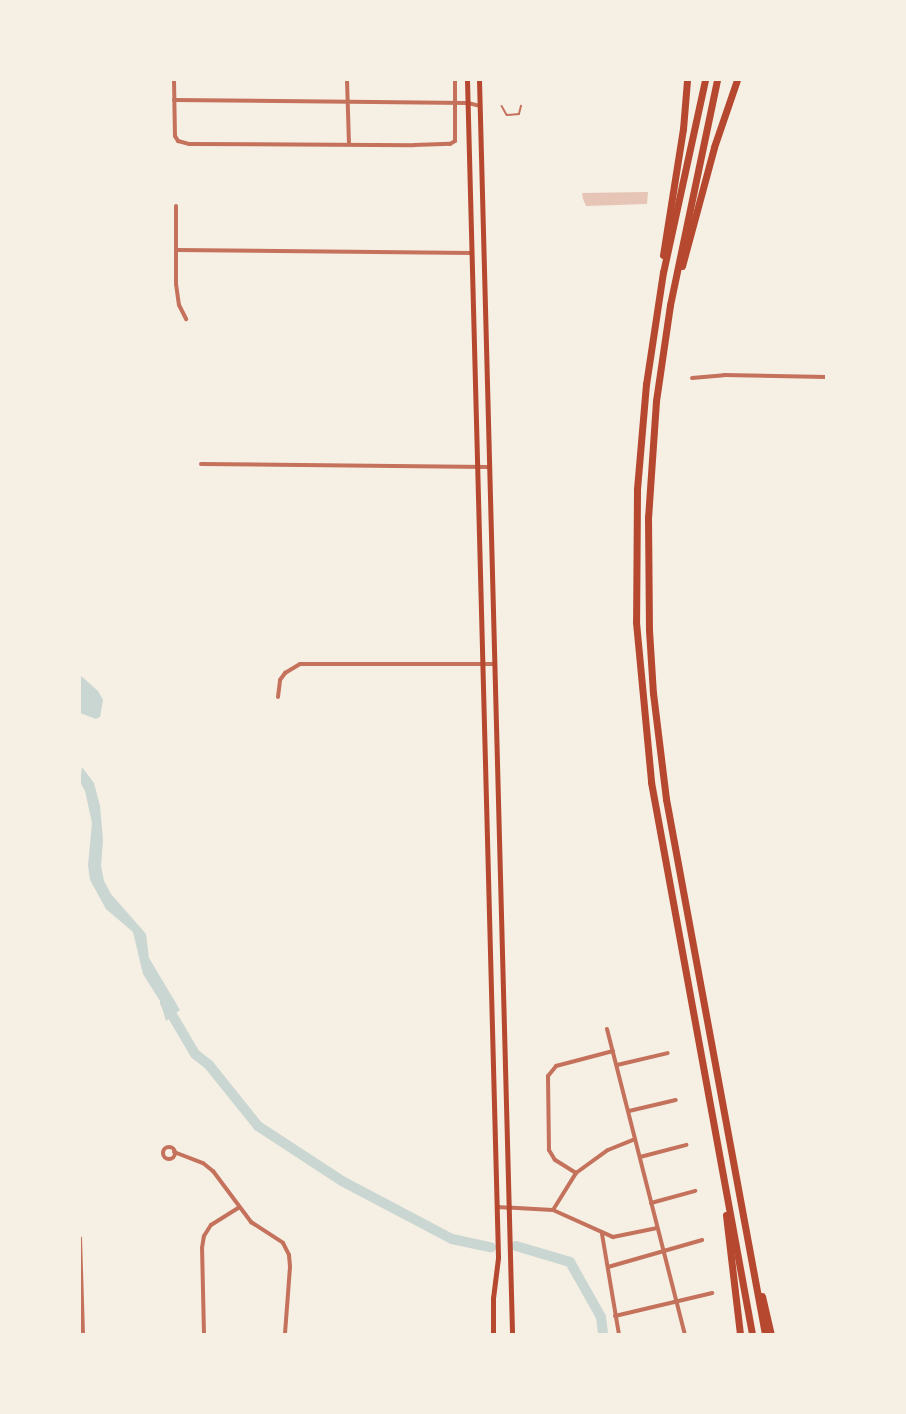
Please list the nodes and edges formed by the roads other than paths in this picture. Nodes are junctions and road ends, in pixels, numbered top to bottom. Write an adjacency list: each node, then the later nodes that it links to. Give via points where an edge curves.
1 (174, 80): 10 (street)
2 (347, 80): 11 (street)
3 (455, 80): 12 (street)
4 (467, 80): 13 (main road)
5 (479, 80): 14 (main road)
6 (687, 80): 24 (highway)
7 (705, 80): 24 (highway)
8 (717, 80): 21 (highway)
9 (738, 80): 21 (highway, via 714,147)
10 (174, 100): 11 (street); 17 (street, via 175,136 189,144)
11 (348, 102): 12 (street); 17 (street)
12 (456, 103): 13 (street); 17 (street, via 456,136 452,144)
13 (468, 103): 14 (street); 20 (main road)
14 (480, 106): 25 (main road)
15 (502, 106): 16 (lane, via 507,115 519,114)
16 (521, 106)
17 (348, 144)
18 (176, 207): 19 (street)
19 (176, 249): 20 (street); 22 (street, via 178,299)
20 (472, 253): 23 (main road)
21 (670, 305): 60 (highway, via 656,401 649,497 647,598 653,693 669,819)
22 (186, 319)
23 (473, 331): 25 (main road, via 481,333); 29 (main road)
24 (651, 343): 49 (highway, via 640,436 635,536 640,691 651,782)
25 (486, 356): 30 (main road)
26 (826, 377): 27 (street)
27 (692, 378)
28 (201, 464): 29 (street)
29 (476, 467): 30 (street); 31 (main road)
30 (488, 467): 32 (main road)
31 (481, 664): 32 (street); 33 (street, via 300,664 280,680); 34 (main road)
32 (493, 664): 35 (main road)
33 (278, 697)
34 (483, 722): 35 (main road); 37 (main road)
35 (495, 722): 36 (main road)
36 (499, 881): 37 (main road); 40 (main road)
37 (487, 882): 39 (main road)
38 (607, 1029): 41 (street)
39 (492, 1038): 40 (main road); 54 (main road)
40 (503, 1038): 55 (main road)
41 (613, 1052): 43 (street); 51 (street, via 560,1065 548,1076 549,1150 555,1160)
42 (668, 1053): 43 (street)
43 (617, 1065): 45 (street)
44 (676, 1100): 45 (street)
45 (629, 1112): 46 (street)
46 (635, 1139): 50 (street); 51 (street, via 608,1150)
47 (686, 1145): 50 (street)
48 (174, 1152): 56 (street, via 213,1171)
49 (718, 1153): 75 (highway); 76 (highway)
50 (640, 1157): 53 (street)
51 (576, 1173): 57 (street)
52 (695, 1191): 53 (street)
53 (651, 1203): 58 (street)
54 (496, 1207): 55 (street); 71 (main road, via 498,1258)
55 (509, 1207): 57 (street); 72 (main road)
56 (238, 1208): 69 (street, via 211,1225 204,1236); 70 (street, via 251,1222 277,1237 289,1255)
57 (553, 1210): 59 (street)
58 (657, 1228): 59 (street, via 621,1236); 63 (street)
59 (602, 1233): 64 (street)
60 (747, 1234): 77 (highway); 78 (highway)
61 (80, 1238): 68 (street)
62 (702, 1240): 63 (street)
63 (663, 1252): 64 (street); 66 (street)
64 (608, 1267): 67 (street)
65 (712, 1293): 66 (street)
66 (675, 1301): 67 (street); 74 (street)
67 (615, 1316): 73 (street)
68 (83, 1335)
69 (204, 1335)
70 (285, 1335)
71 (493, 1335)
72 (512, 1335)
73 (619, 1335)
74 (685, 1335)
75 (740, 1335)
76 (753, 1335)
77 (765, 1335)
78 (771, 1335)

